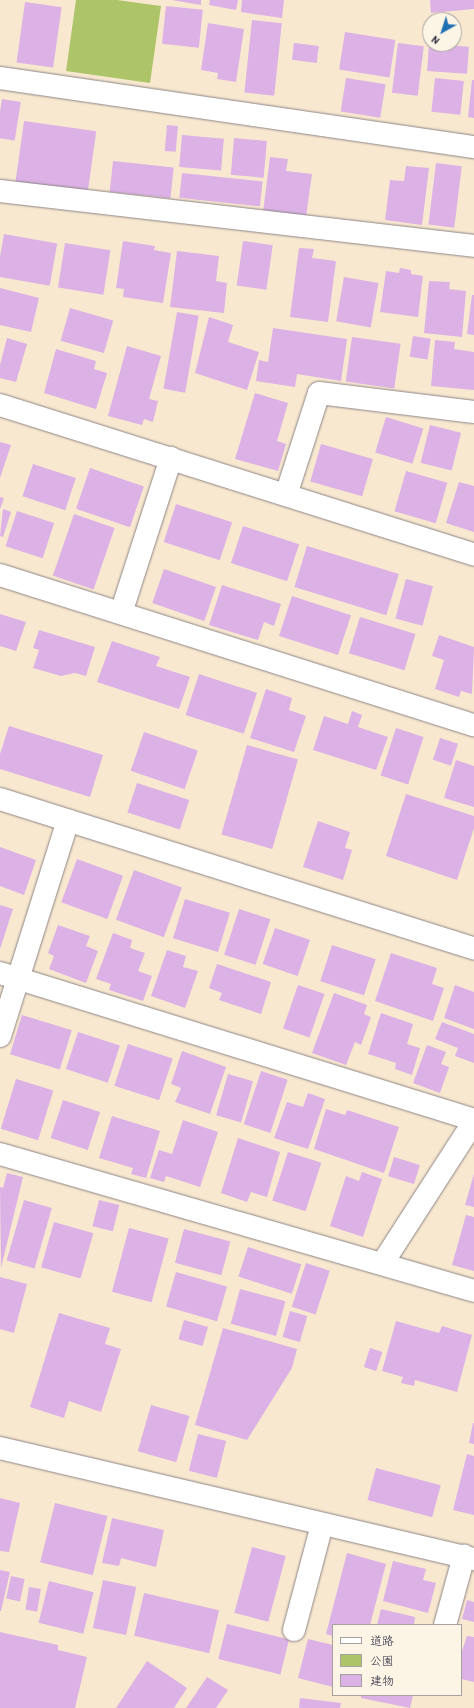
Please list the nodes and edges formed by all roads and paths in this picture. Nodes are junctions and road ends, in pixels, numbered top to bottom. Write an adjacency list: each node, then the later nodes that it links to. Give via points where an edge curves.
1 (0, 78): 2 (street)
2 (474, 147)
3 (0, 191): 4 (street)
4 (474, 246)
5 (0, 405): 7 (street)
6 (474, 412): 8 (street, via 319,394)
7 (171, 458): 8 (street); 11 (street)
8 (286, 495): 9 (street)
9 (474, 554)
10 (0, 575): 11 (street)
11 (121, 613): 12 (street)
12 (474, 725)
13 (0, 799): 14 (street)
14 (68, 820): 15 (street); 16 (street)
15 (474, 948)
16 (9, 975): 17 (street); 18 (street)
17 (0, 1036)
18 (474, 1120): 20 (street)
19 (0, 1154): 20 (street)
20 (382, 1264): 21 (street)
21 (474, 1291)
22 (0, 1448): 23 (street)
23 (322, 1525): 24 (street); 26 (street)
24 (469, 1557): 25 (street)
25 (445, 1624)
26 (294, 1630)

